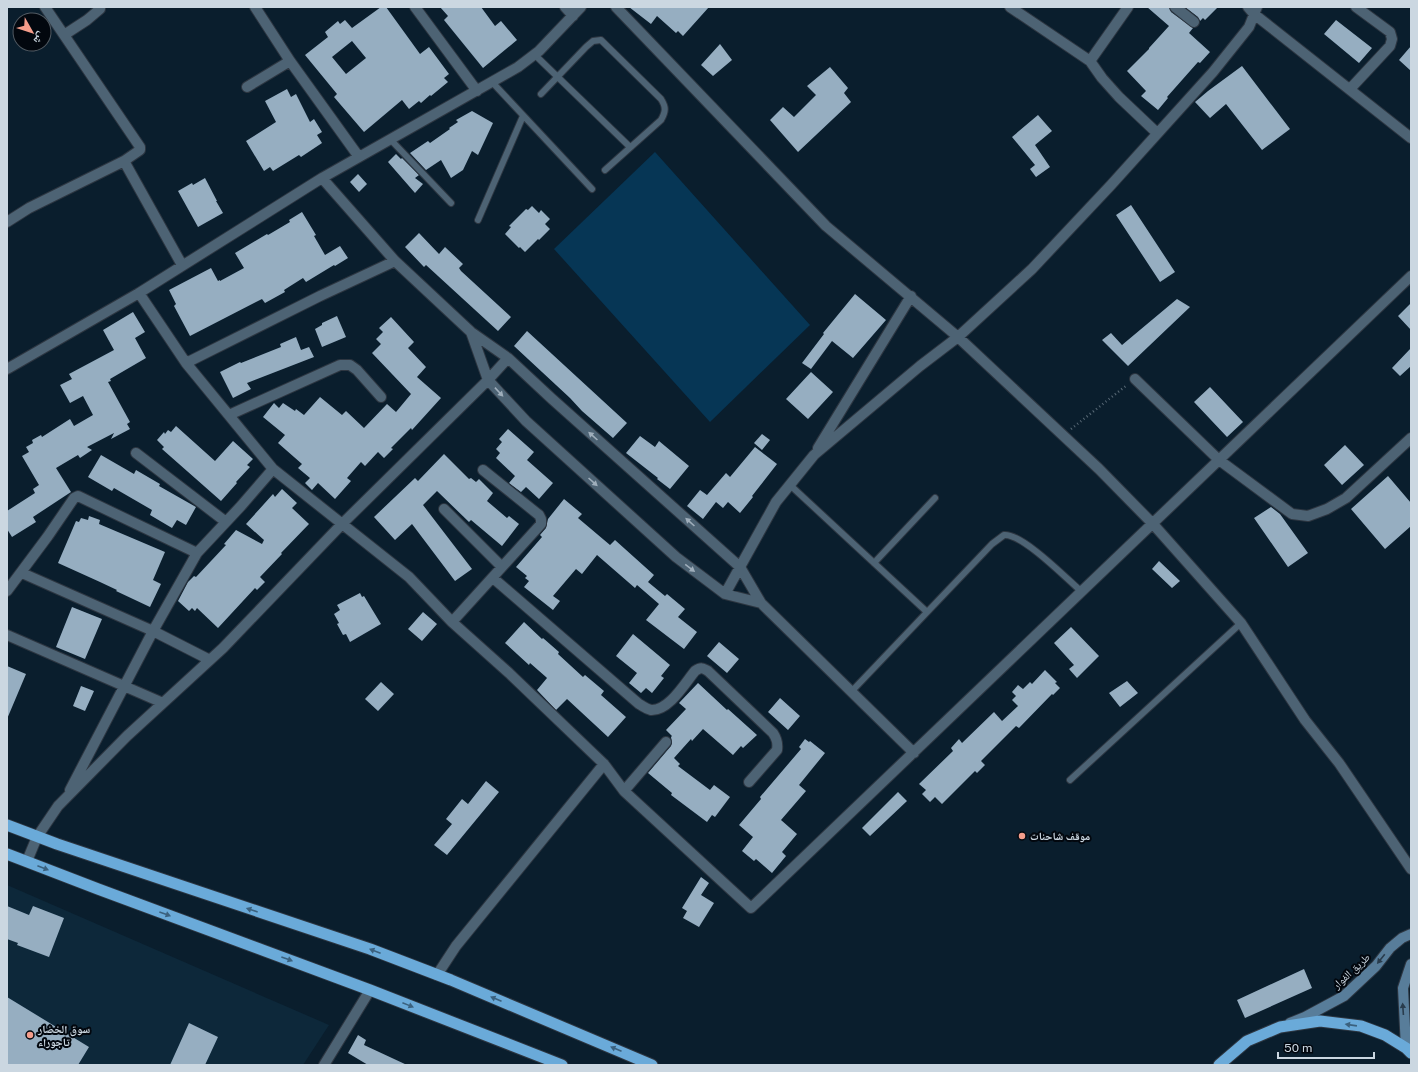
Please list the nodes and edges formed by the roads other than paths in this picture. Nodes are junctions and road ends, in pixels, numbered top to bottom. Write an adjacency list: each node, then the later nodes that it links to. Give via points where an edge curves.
1 (45, 7): 15 (street)
2 (100, 7): 15 (street, via 87,20)
3 (256, 7): 17 (street)
4 (415, 7): 23 (street)
5 (565, 7): 13 (street)
6 (581, 7): 13 (street)
7 (616, 7): 42 (street, via 826,226)
8 (1010, 7): 18 (street)
9 (1128, 7): 18 (street)
10 (1175, 7): 14 (street)
11 (1356, 7): 22 (street, via 1390,32 1392,39 1390,46)
12 (1253, 9): 22 (street); 26 (street, via 1249,27)
13 (573, 16): 16 (street)
14 (1194, 22)
15 (64, 35): 31 (street, via 140,147 138,153)
16 (535, 54): 19 (lane); 20 (street)
17 (290, 61): 21 (street); 30 (street)
18 (1090, 61): 26 (street, via 1119,97)
19 (557, 76): 24 (lane); 29 (lane); 29 (lane, via 593,41 601,40 608,45 665,106 661,120)
20 (492, 82): 23 (street); 25 (lane)
21 (247, 87)
22 (1350, 90): 27 (street)
23 (477, 91): 28 (street)
24 (541, 94)
25 (523, 116): 34 (lane); 36 (lane)
26 (1157, 134): 44 (street, via 1032,268)
27 (1411, 138)
28 (390, 139): 30 (street); 35 (lane)
29 (630, 147): 32 (lane)
30 (359, 157): 33 (street)
31 (124, 161): 37 (street, via 29,208); 39 (street)
32 (605, 170)
33 (322, 178): 38 (street); 39 (street)
34 (592, 189)
35 (451, 203)
36 (478, 220)
37 (7, 222)
38 (395, 260): 43 (street); 46 (street)
39 (182, 265): 41 (street)
40 (1411, 276): 55 (street)
41 (139, 293): 46 (street); 47 (street)
42 (910, 296): 44 (street); 54 (street)
43 (471, 332): 45 (street); 49 (street)
44 (958, 336): 54 (street); 63 (street, via 1064,435)
45 (508, 358): 49 (street); 67 (street, one-way to 45)
46 (186, 363): 51 (street)
47 (7, 369)
48 (1135, 379): 55 (street)
49 (488, 380): 62 (street); 72 (street, one-way to 72, via 526,421 670,552)
50 (381, 397): 51 (street, via 358,370 350,365 340,365)
51 (229, 415): 56 (street)
52 (1411, 438): 55 (street, via 1346,498 1308,516 1292,514)
53 (136, 453): 61 (street)
54 (814, 455): 58 (street)
55 (1219, 460): 63 (street)
56 (273, 469): 61 (street); 62 (street)
57 (483, 470): 66 (street, via 541,519 541,524)
58 (790, 485): 65 (lane); 67 (street, via 776,502)
59 (935, 498): 65 (lane)
60 (444, 509): 66 (street)
61 (226, 522): 64 (street)
62 (342, 524): 75 (street, via 409,577); 79 (street)
63 (1153, 524): 71 (street); 76 (street)
64 (197, 553): 68 (street, via 78,496 74,498); 77 (street)
65 (874, 563): 74 (lane)
66 (502, 567): 69 (street)
67 (740, 567): 72 (street); 73 (street)
68 (22, 572): 70 (street); 77 (street)
69 (493, 578): 75 (street); 87 (street, via 646,708 662,708 695,671 699,668 708,671 776,738 777,750)
70 (7, 591)
71 (1082, 592): 74 (lane, via 1029,546 1008,534 992,544); 84 (street)
72 (725, 594): 73 (street)
73 (761, 603): 81 (street)
74 (927, 612): 81 (lane)
75 (452, 622): 85 (street)
76 (1242, 623): 86 (lane); 94 (street, via 1305,720 1339,763)
77 (152, 631): 79 (street); 80 (street)
78 (7, 635): 80 (street)
79 (210, 660): 82 (street)
80 (124, 686): 82 (street); 89 (street)
81 (851, 692): 84 (street)
82 (163, 703): 89 (street)
83 (666, 742): 88 (street)
84 (914, 753): 88 (street, via 751,908)
85 (604, 764): 88 (street); 97 (street, via 456,946)
86 (1070, 780)
87 (749, 782)
88 (624, 791)
89 (65, 799): 91 (street)
90 (7, 825): 91 (highway)
91 (37, 836): 93 (street); 97 (highway, one-way to 91)
92 (7, 854): 93 (highway)
93 (27, 861): 98 (highway, one-way to 98)
94 (1411, 869)
95 (1411, 934): 99 (main road, طريق الفوار, one-way to 99, via 1390,948 1376,966 1344,996)
96 (1411, 964): 100 (main road, one-way to 96, via 1403,988)
97 (437, 974): 103 (highway, one-way to 97)
98 (370, 990): 101 (street); 102 (highway, one-way to 102)
99 (1280, 1027): 100 (highway, one-way to 99, via 1385,1036 1361,1026 1320,1021); 104 (highway, via 1247,1041)
100 (1408, 1051)
101 (324, 1065)
102 (562, 1065)
103 (652, 1065)
104 (1219, 1065)

